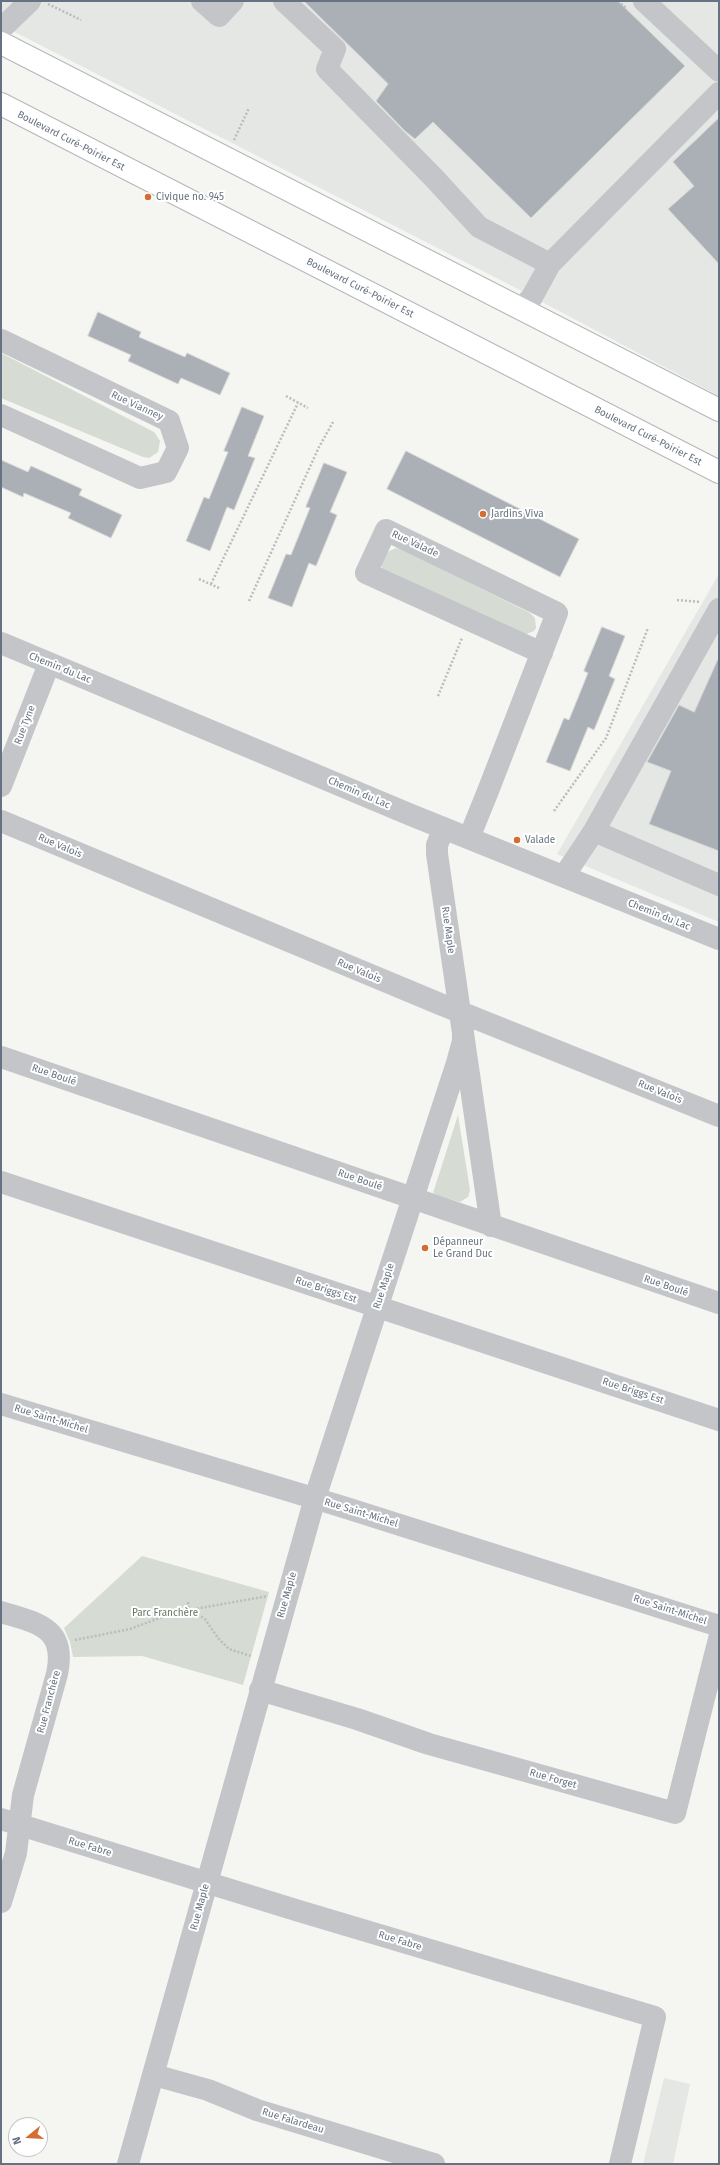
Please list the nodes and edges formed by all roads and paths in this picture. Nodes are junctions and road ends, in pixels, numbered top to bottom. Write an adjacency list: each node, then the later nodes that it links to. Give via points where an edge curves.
1 (30, 1): 8 (street)
2 (42, 1): 7 (path)
3 (202, 1): 4 (street, via 219,16)
4 (233, 1)
5 (284, 1): 15 (street, via 335,49 327,69 479,227)
6 (644, 1): 10 (street)
7 (81, 20)
8 (1, 29)
9 (1, 42): 14 (main road)
10 (719, 71)
11 (719, 93): 15 (street)
12 (1, 104): 24 (main road, Boulevard Curé-Poirier Est)
13 (249, 108): 14 (path)
14 (224, 157): 16 (main road)
15 (550, 264): 16 (street, via 532,297)
16 (520, 309): 21 (main road)
17 (1, 340): 22 (street, Rue Vianney, via 169,421 178,448 166,472 140,478)
18 (286, 396): 19 (path)
19 (298, 403): 20 (path); 26 (path)
20 (308, 408)
21 (719, 410)
22 (1, 415)
23 (333, 422): 29 (path, via 319,447)
24 (719, 472)
25 (199, 579): 26 (path)
26 (212, 584): 27 (path)
27 (219, 588)
28 (677, 600): 30 (path)
29 (249, 601)
30 (712, 606): 41 (street)
31 (470, 620): 34 (street, Rue Valade); 34 (street, Rue Valade, via 366,573 386,530 557,612); 36 (path)
32 (648, 628): 38 (path, via 606,738)
33 (1, 643): 35 (street, Chemin du Lac)
34 (542, 653): 42 (street, Rue Valade)
35 (49, 664): 37 (street, Rue Tyne); 40 (street, Chemin du Lac)
36 (438, 696)
37 (1, 786)
38 (554, 811)
39 (1, 821): 46 (street, Rue Valois)
40 (444, 828): 42 (street, Chemin du Lac); 46 (street, Rue Maple, via 437,845 437,854)
41 (594, 831): 43 (street); 44 (street)
42 (469, 838): 43 (street, Chemin du Lac)
43 (564, 876): 45 (street, Chemin du Lac)
44 (719, 885)
45 (719, 939)
46 (461, 1022): 48 (street, Rue Valois); 50 (street, Rue Maple, via 461,1050); 51 (street, Rue Maple)
47 (1, 1057): 50 (street, Rue Boulé)
48 (719, 1116)
49 (1, 1182): 53 (street, Rue Briggs Est)
50 (412, 1198): 51 (street, Rue Boulé); 53 (street, Rue Maple)
51 (491, 1226): 52 (street, Rue Boulé)
52 (719, 1304)
53 (377, 1307): 55 (street, Rue Briggs Est); 56 (street, Rue Maple)
54 (1, 1404): 56 (street, Rue Saint-Michel)
55 (719, 1420)
56 (315, 1498): 63 (street, Rue Saint-Michel); 67 (street, Rue Maple)
57 (271, 1596): 59 (path)
58 (188, 1602): 59 (path)
59 (189, 1610): 62 (path, via 175,1611); 66 (path, via 204,1619 229,1648)
60 (1, 1612): 68 (street, Rue Franchère, via 45,1627 55,1637 59,1650 57,1674 23,1795)
61 (151, 1614): 62 (path)
62 (156, 1619): 65 (path, via 130,1628)
63 (719, 1626)
64 (719, 1639): 67 (street, Rue Forget, via 675,1813 429,1744)
65 (70, 1641)
66 (254, 1657)
67 (260, 1690): 69 (street, Rue Maple)
68 (10, 1822): 69 (street, Rue Fabre); 70 (street, Rue Franchère, via 16,1853)
69 (207, 1882): 71 (street, Rue Maple); 74 (street, Rue Fabre, via 655,2017)
70 (1, 1902)
71 (154, 2075): 72 (street, Rue Maple); 73 (street, Rue Falardeau, via 208,2090 257,2110)
72 (128, 2164)
73 (434, 2164)
74 (620, 2164)

